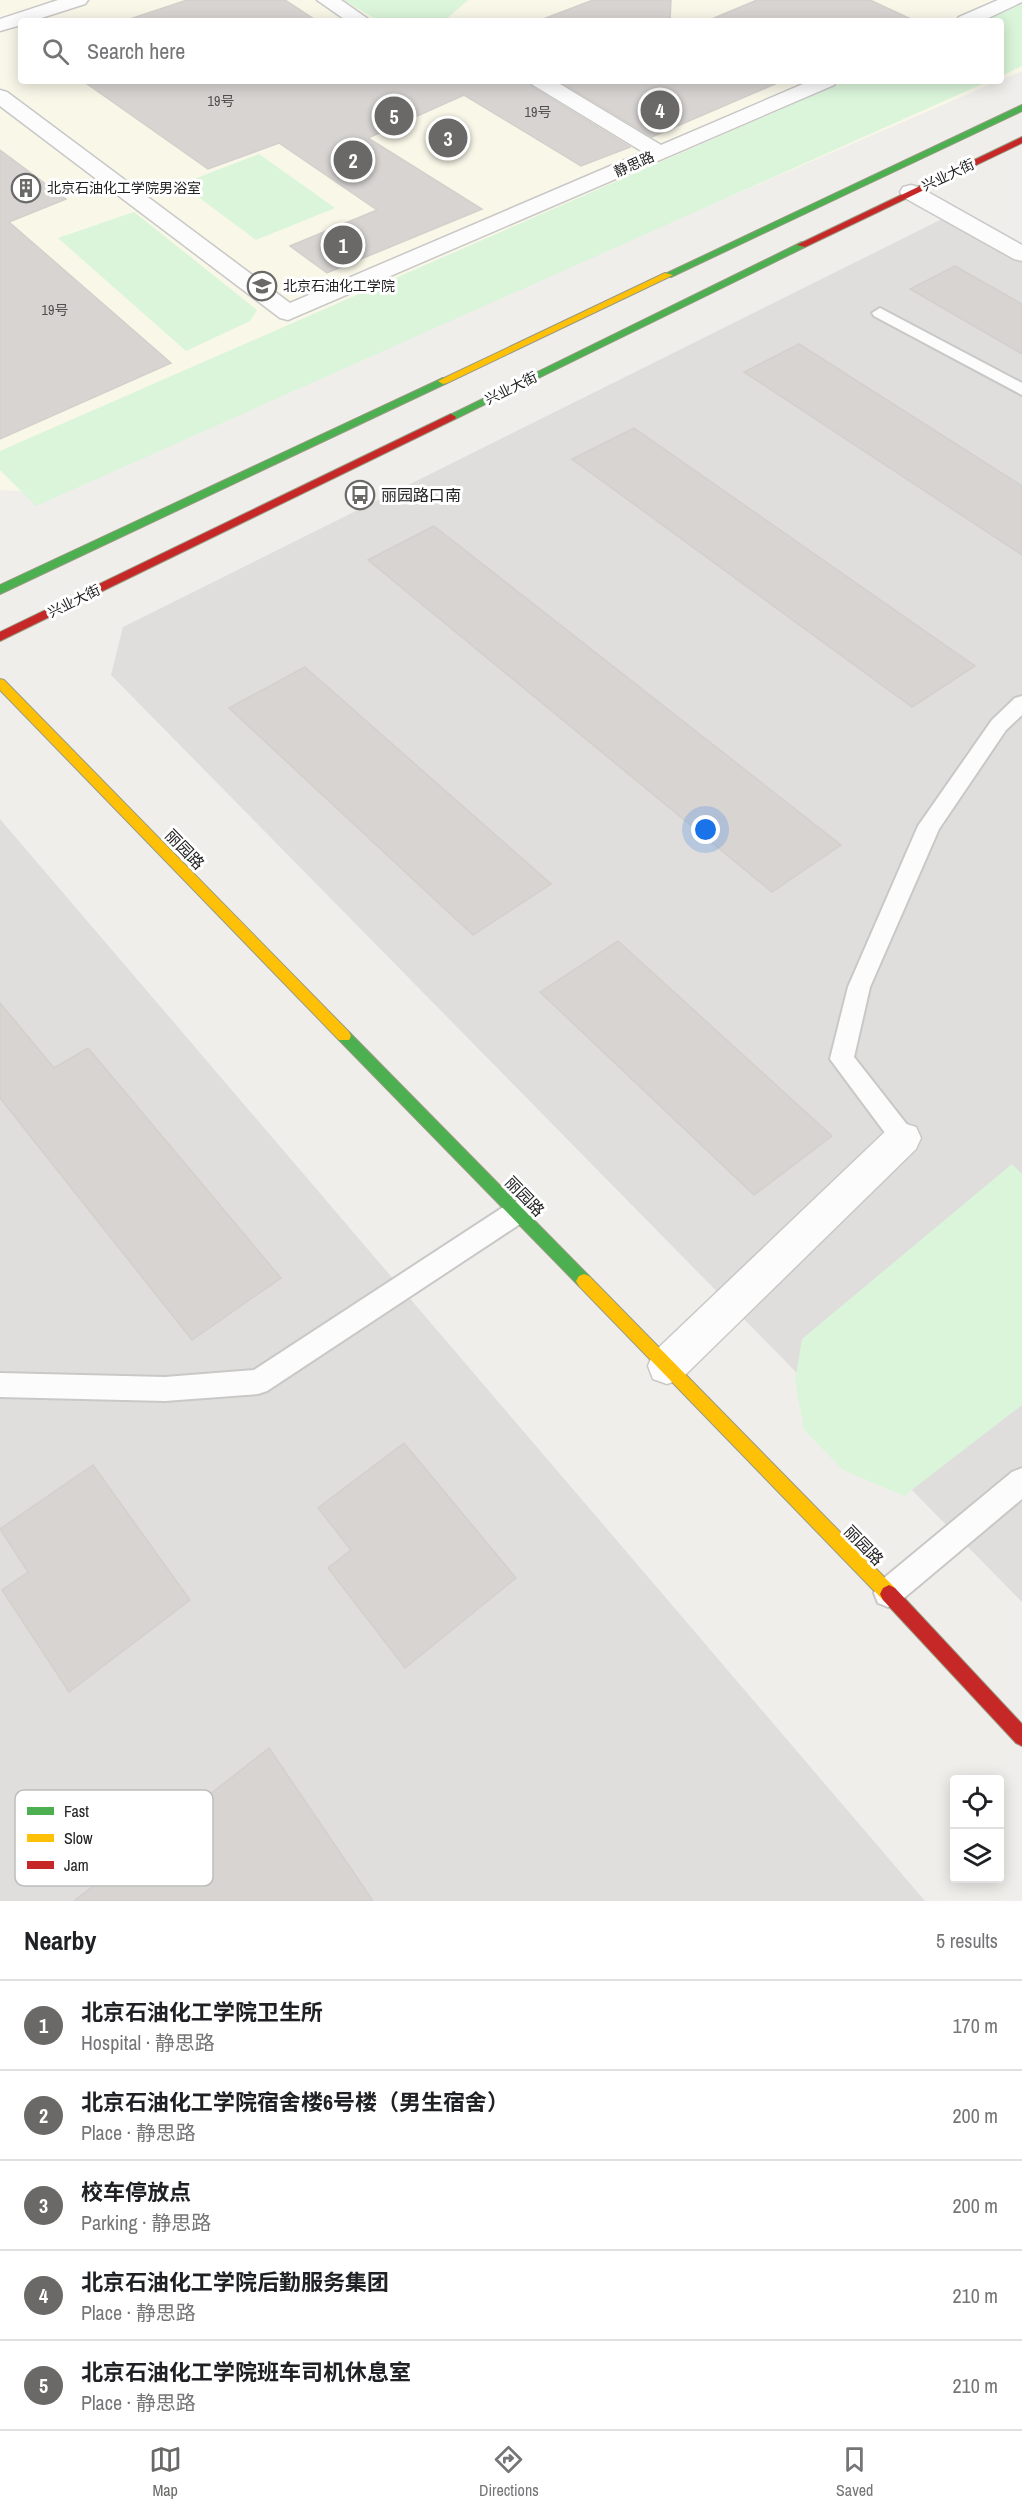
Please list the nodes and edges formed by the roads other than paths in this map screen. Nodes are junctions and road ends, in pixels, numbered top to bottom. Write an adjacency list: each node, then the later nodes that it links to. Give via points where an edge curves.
1 (78, 0): 5 (street)
2 (327, 0): 6 (street)
3 (1014, 0): 4 (street)
4 (969, 13)
5 (24, 18)
6 (356, 18)
7 (18, 20): 8 (street)
8 (0, 26)
9 (545, 84): 14 (street)
10 (820, 84): 14 (street, 静思路)
11 (0, 96): 14 (street, 静思路, via 288,313)
12 (1022, 108): 19 (main road, 兴业大街)
13 (1022, 140): 15 (main road, 兴业大街)
14 (659, 153)
15 (911, 192): 16 (street); 20 (main road, 兴业大街)
16 (1022, 254)
17 (880, 313): 18 (lane)
18 (1022, 390)
19 (0, 590)
20 (0, 637)
21 (0, 683): 24 (main road, 丽园路)
22 (1022, 703): 23 (lane, via 999,725 929,826 860,987 842,1059)
23 (903, 1138): 25 (street)
24 (517, 1212): 25 (main road, 丽园路); 26 (lane, via 258,1382 165,1389)
25 (667, 1366): 28 (main road, 丽园路)
26 (0, 1385)
27 (1022, 1481): 28 (lane)
28 (888, 1593): 29 (main road, 丽园路)
29 (1022, 1737)

